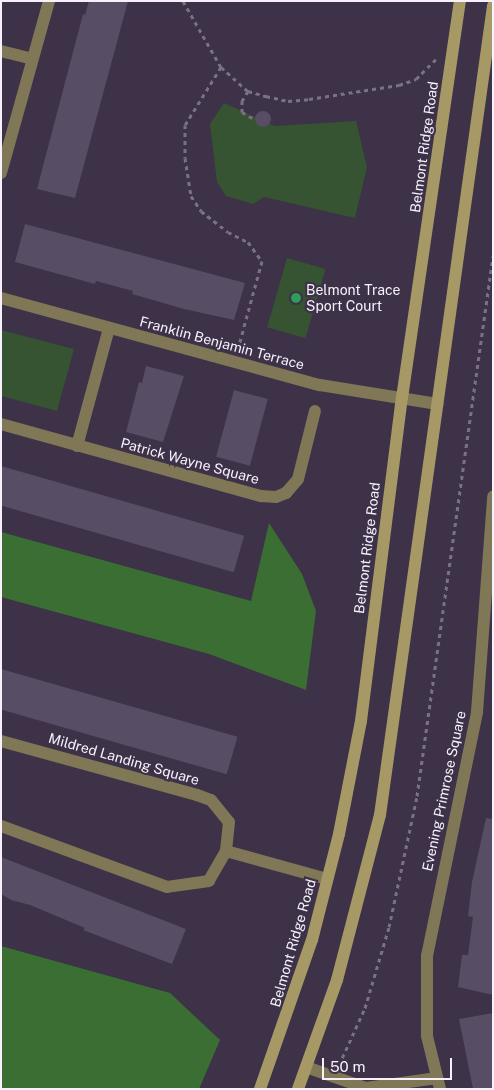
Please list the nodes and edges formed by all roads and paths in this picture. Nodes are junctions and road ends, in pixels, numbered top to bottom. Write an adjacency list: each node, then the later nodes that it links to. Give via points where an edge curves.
1 (49, 1): 6 (street)
2 (183, 1): 8 (path)
3 (460, 1): 17 (main road, Belmont Ridge Road)
4 (493, 6): 18 (main road)
5 (1, 51): 6 (street)
6 (32, 59): 11 (street)
7 (436, 59): 9 (path, via 416,79 399,85 288,101)
8 (221, 67): 9 (path); 16 (path, via 185,125 185,158 191,196 201,211 217,225 248,242 262,261)
9 (248, 91): 10 (path, via 242,101 242,112)
10 (254, 119)
11 (3, 159): 12 (street)
12 (1, 173)
13 (493, 256): 28 (path, via 417,796 389,927 368,999)
14 (1, 298): 15 (street, Franklin Benjamin Terrace)
15 (109, 328): 16 (street, Franklin Benjamin Terrace); 21 (street)
16 (235, 362): 17 (street, Franklin Benjamin Terrace, via 320,385)
17 (402, 398): 18 (street, Franklin Benjamin Terrace); 26 (main road, Belmont Ridge Road, via 362,722)
18 (437, 404): 27 (main road, via 380,815 337,980)
19 (315, 411): 21 (street, Patrick Wayne Square, via 298,479 286,493 276,497 261,496)
20 (1, 424): 21 (street, Patrick Wayne Square)
21 (77, 446)
22 (493, 496): 29 (street, Evening Primrose Square, via 477,712 427,956 427,1036)
23 (1, 741): 25 (street, Mildred Landing Square, via 211,800 228,822)
24 (1, 826): 25 (street, Mildred Landing Square, via 167,888 209,881)
25 (226, 851): 26 (street)
26 (328, 878): 30 (main road, Belmont Ridge Road, via 309,948)
27 (306, 1067): 28 (street); 31 (main road)
28 (333, 1078): 29 (street, via 349,1084 380,1088)
29 (439, 1083)
30 (260, 1089)
31 (298, 1089)

